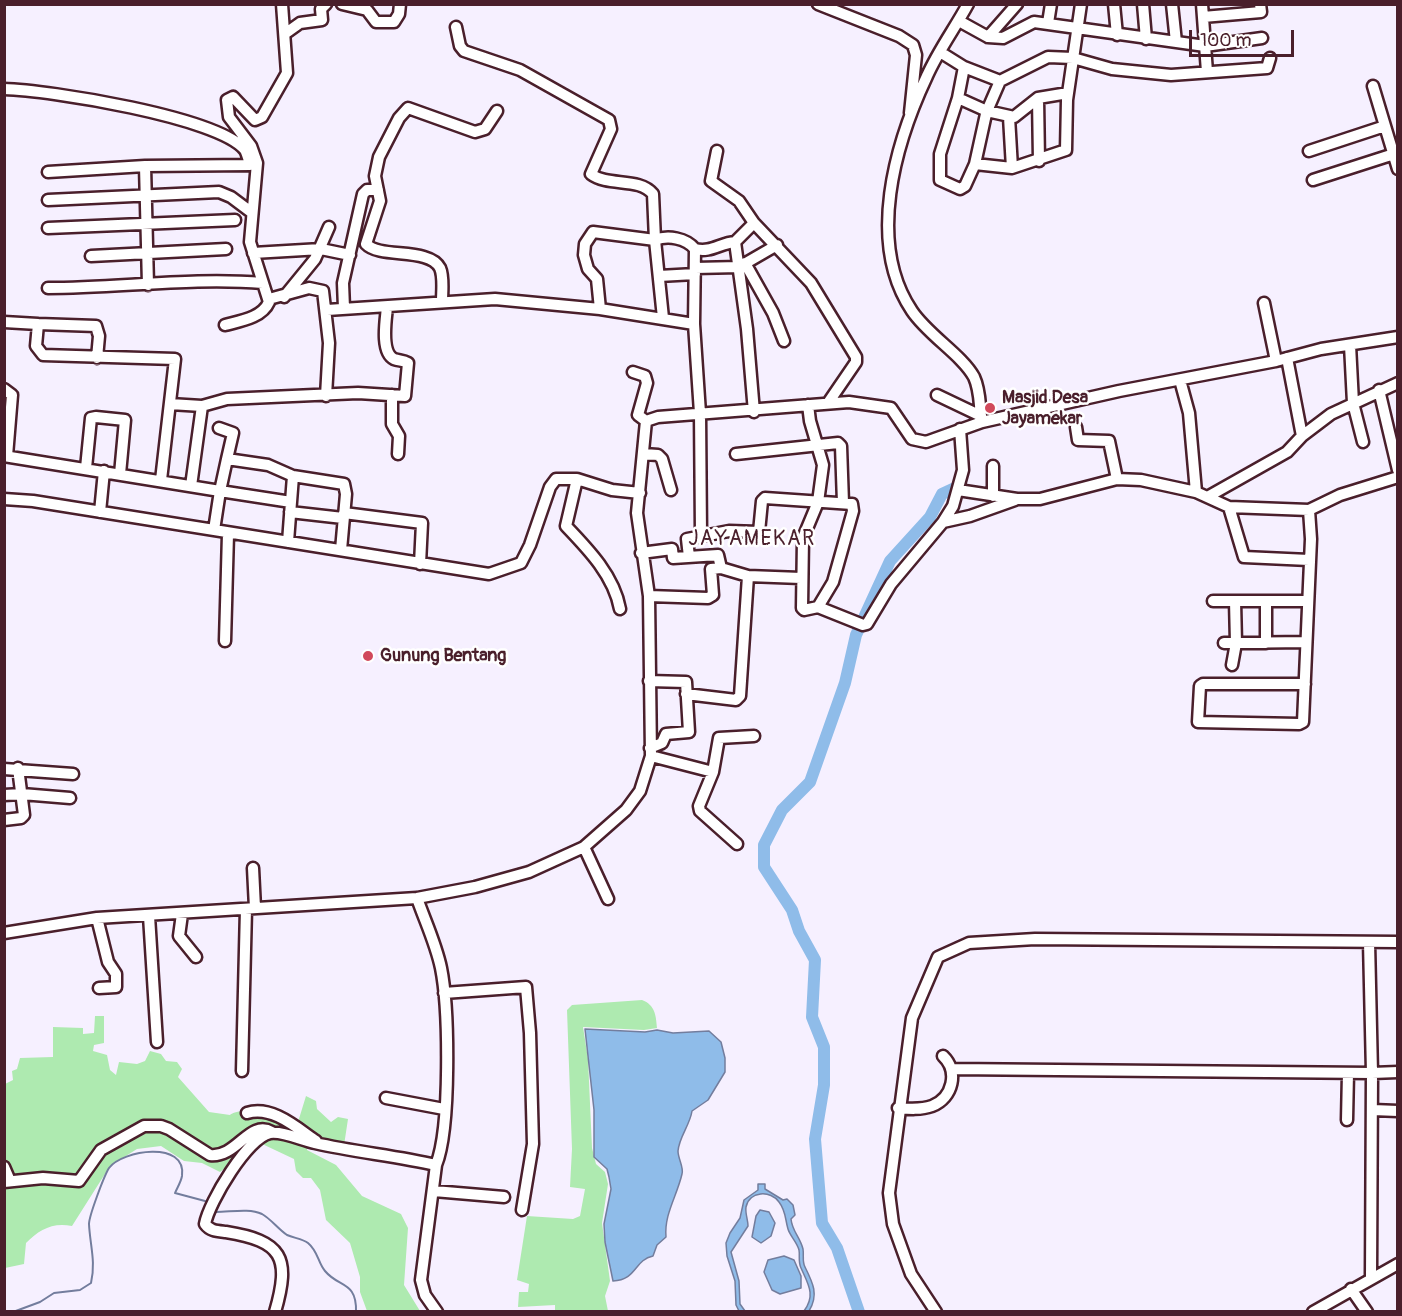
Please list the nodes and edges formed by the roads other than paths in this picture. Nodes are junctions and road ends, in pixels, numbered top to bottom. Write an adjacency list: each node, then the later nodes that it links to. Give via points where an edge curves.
1 (282, 4): 20 (street)
2 (326, 4): 20 (street, via 321,9 322,20 300,23)
3 (342, 4): 4 (street, via 367,10 376,22 385,24 394,22)
4 (400, 4)
5 (818, 4): 41 (street, via 913,45 916,55 909,106)
6 (968, 4): 16 (street)
7 (1017, 4): 22 (street)
8 (1051, 4): 17 (street)
9 (1081, 4): 19 (street)
10 (1114, 4): 21 (street)
11 (1143, 4): 24 (street)
12 (1172, 4): 25 (street)
13 (1202, 4): 15 (street)
14 (1260, 4): 15 (street, via 1261,12)
15 (1203, 17): 26 (street)
16 (959, 21): 22 (street); 27 (street)
17 (1048, 23): 19 (street); 22 (street, via 1032,23 1007,38)
18 (456, 27): 64 (street, via 464,51 520,70 609,120 611,129 591,174 603,181 650,190 655,199)
19 (1079, 28): 21 (street); 28 (street)
20 (286, 33): 53 (street, via 287,73 262,117 255,120 233,97 227,100 229,117 255,155)
21 (1117, 35): 24 (street)
22 (988, 37)
23 (1262, 38): 26 (street)
24 (1146, 39): 25 (street)
25 (1176, 42): 26 (street)
26 (1205, 46): 31 (street)
27 (940, 52): 30 (street); 41 (street, via 926,76)
28 (1072, 58): 31 (street, via 1112,69 1171,75); 32 (street, via 1044,58); 35 (street)
29 (1270, 58): 31 (street, via 1267,68)
30 (964, 67): 32 (street); 36 (street)
31 (1207, 72)
32 (1000, 81): 39 (street)
33 (1373, 86): 42 (street)
34 (4, 88): 48 (street, via 175,117 243,148)
35 (1068, 93): 37 (street); 46 (street, via 1066,150)
36 (958, 98): 39 (street); 47 (street, via 940,154 940,180 963,188)
37 (1038, 98): 40 (street, via 1018,116); 46 (street)
38 (497, 111): 55 (street, via 479,132 411,108 405,110 379,157 375,170)
39 (987, 111): 40 (street); 47 (street)
40 (1009, 117): 50 (street)
41 (911, 119): 115 (street, via 887,204 889,250 908,306 922,327 973,376 980,395)
42 (1385, 126): 44 (street); 45 (street)
43 (717, 151): 61 (street, via 711,181 739,201)
44 (1309, 151)
45 (1394, 154): 51 (street); 54 (street)
46 (1039, 160): 50 (street)
47 (975, 164): 50 (street)
48 (250, 165): 49 (street); 53 (street)
49 (145, 166): 52 (street); 56 (street)
50 (1012, 168)
51 (1398, 169)
52 (48, 172)
53 (254, 180): 58 (street)
54 (1313, 180)
55 (378, 190): 72 (street, via 363,194); 84 (street, via 380,201 367,246 420,256 438,265)
56 (146, 195): 57 (street); 58 (street, via 219,192); 60 (street)
57 (48, 200)
58 (251, 212): 71 (street)
59 (235, 220): 60 (street)
60 (147, 223): 63 (street); 70 (street)
61 (754, 223): 65 (street); 66 (street)
62 (329, 226): 68 (street)
63 (48, 228)
64 (655, 240): 69 (street, via 675,239); 76 (street); 88 (street, via 602,232 589,235 584,255 588,269 597,279)
65 (735, 242): 69 (street, via 720,244 710,251); 74 (street)
66 (777, 245): 74 (street); 108 (street, via 811,283 856,357)
67 (226, 249): 70 (street)
68 (321, 249): 71 (street); 72 (street); 82 (street)
69 (695, 249): 75 (street)
70 (148, 252): 73 (street); 79 (street)
71 (253, 253): 78 (street)
72 (350, 255): 87 (street, via 343,283)
73 (91, 256)
74 (742, 265): 75 (street); 77 (street); 80 (street)
75 (695, 271): 76 (street); 93 (street)
76 (659, 276): 90 (street)
77 (754, 280): 80 (street); 96 (street)
78 (263, 283): 79 (street); 83 (street)
79 (148, 285): 81 (street)
80 (740, 285): 113 (street)
81 (48, 288)
82 (284, 297): 83 (street); 89 (street, via 309,288 318,289 323,291)
83 (269, 299): 94 (street, via 264,311)
84 (442, 301): 86 (street); 88 (street, via 495,299)
85 (1264, 303): 99 (street)
86 (387, 307): 87 (street); 107 (street, via 388,352 392,358 408,363 406,395)
87 (344, 308): 89 (street)
88 (600, 309): 90 (street)
89 (327, 310): 106 (street)
90 (663, 318): 93 (street)
91 (4, 322): 92 (street)
92 (38, 324): 98 (street, via 39,354); 98 (street, via 96,326)
93 (694, 324): 114 (street)
94 (225, 325)
95 (1398, 337): 97 (street)
96 (784, 341)
97 (1350, 345): 99 (street); 109 (street)
98 (98, 358): 110 (street, via 173,357 176,364)
99 (1281, 359): 101 (street); 120 (street)
100 (633, 372): 116 (street, via 645,376 647,383 638,415)
101 (1180, 380): 115 (street); 142 (street, via 1189,413)
102 (1398, 383): 104 (street)
103 (4, 389): 126 (street, via 12,394)
104 (1379, 390): 109 (street); 130 (street)
105 (938, 395): 115 (street)
106 (326, 396): 107 (street); 111 (street, via 227,399)
107 (392, 396): 123 (street)
108 (828, 403): 112 (street); 119 (street, via 891,408 906,432 919,441)
109 (1353, 403): 120 (street); 121 (street)
110 (170, 404): 111 (street); 137 (street)
111 (202, 405): 138 (street)
112 (808, 405): 113 (street); 122 (street)
113 (754, 412): 114 (street)
114 (700, 413): 116 (street); 160 (street)
115 (981, 419): 119 (street)
116 (646, 421): 124 (street)
117 (1076, 427): 136 (street, via 1078,440 1111,443)
118 (219, 428): 127 (street, via 233,433)
119 (960, 429): 140 (street, via 963,470)
120 (1302, 436): 146 (street, via 1287,452)
121 (1362, 442)
122 (819, 444): 125 (street); 149 (street, via 823,465); 150 (street, via 841,446)
123 (398, 454)
124 (644, 454): 139 (street, via 662,459); 143 (street)
125 (736, 454)
126 (6, 456): 129 (street)
127 (227, 459): 133 (street, via 268,465); 141 (street)
128 (993, 466): 145 (street)
129 (87, 468): 131 (street); 132 (street, via 91,418 125,420)
130 (1398, 470)
131 (104, 471): 132 (street); 154 (street)
132 (120, 474): 137 (street)
133 (293, 476): 151 (street); 156 (street, via 344,484)
134 (1398, 477): 153 (street, via 1340,495)
135 (577, 479): 143 (street, via 612,490); 166 (street, via 561,478 552,483 519,565 489,574); 176 (street, via 566,526 606,574)
136 (1117, 479): 142 (street, via 1162,483); 148 (street, via 1060,495)
137 (160, 480): 138 (street)
138 (191, 486): 141 (street)
139 (671, 490)
140 (958, 490): 144 (street); 157 (street)
141 (220, 491): 151 (street); 158 (street)
142 (1196, 492): 146 (street)
143 (640, 493): 163 (street)
144 (970, 493): 145 (street); 155 (street)
145 (993, 496): 148 (street)
146 (1209, 496): 152 (street)
147 (4, 499): 154 (street)
148 (1017, 499): 155 (street)
149 (818, 502): 150 (street); 160 (street, via 765,498 759,532); 169 (street, via 803,538)
150 (843, 503): 175 (street, via 852,504 853,511 833,582)
151 (290, 507): 156 (street); 161 (street)
152 (1229, 507): 153 (street); 165 (street, via 1244,557)
153 (1309, 510): 165 (street)
154 (100, 512): 158 (street)
155 (975, 514): 157 (street)
156 (344, 515): 162 (street); 166 (street, via 422,523)
157 (943, 522): 175 (street, via 891,584 867,624)
158 (214, 530): 159 (street)
159 (228, 534): 161 (street); 177 (street)
160 (701, 535): 164 (street, via 686,541)
161 (288, 542): 162 (street)
162 (341, 550): 166 (street)
163 (641, 553): 164 (street, via 672,549 673,558); 170 (street)
164 (689, 557): 167 (street, via 718,555)
165 (1310, 560): 174 (street)
166 (420, 564)
167 (721, 568): 168 (street); 170 (street, via 711,569 713,595 708,598)
168 (748, 576): 169 (street); 185 (street, via 740,696 736,700)
169 (801, 578): 175 (street, via 802,610)
170 (649, 596): 183 (street)
171 (1213, 601): 172 (street)
172 (1235, 601): 173 (street); 180 (street)
173 (1266, 601): 174 (street); 181 (street)
174 (1307, 601): 178 (street)
175 (818, 607)
176 (620, 609)
177 (225, 641)
178 (1306, 642): 181 (street); 184 (street)
179 (1224, 643): 180 (street)
180 (1236, 643): 181 (street); 182 (street)
181 (1266, 643)
182 (1232, 665)
183 (649, 681): 185 (street, via 686,682); 187 (street)
184 (1305, 684): 184 (street, via 1305,716 1299,724 1198,722 1197,705 1203,684)
185 (686, 694): 187 (street, via 689,732 666,734)
186 (754, 736): 190 (street, via 719,738)
187 (650, 752): 190 (street); 197 (street, via 640,791 626,810)
188 (18, 768): 189 (street); 191 (street); 192 (street)
189 (4, 769)
190 (714, 772): 196 (street, via 700,811)
191 (73, 774)
192 (22, 794): 193 (street); 194 (street); 195 (street, via 24,816)
193 (4, 795)
194 (70, 798)
195 (4, 820)
196 (737, 844)
197 (584, 847): 199 (street, via 529,872); 200 (street)
198 (253, 868): 201 (street)
199 (417, 898): 201 (street); 210 (street, via 441,969)
200 (608, 899)
201 (251, 908): 202 (street); 214 (street)
202 (182, 914): 203 (street); 208 (street, via 179,936)
203 (149, 916): 204 (street); 211 (street)
204 (97, 918): 205 (street); 209 (street, via 108,962 116,974 116,987)
205 (4, 933)
206 (1369, 942): 207 (street); 217 (street); 219 (street, via 1035,939 959,947 936,960 919,997)
207 (1398, 942)
208 (195, 957)
209 (99, 988)
210 (444, 993): 220 (street); 232 (street, via 526,987 533,1144)
211 (157, 1042)
212 (943, 1056): 213 (street)
213 (952, 1069): 216 (street); 219 (street, via 948,1093 935,1104)
214 (242, 1071)
215 (1398, 1072): 217 (street)
216 (1348, 1073): 217 (street); 224 (street)
217 (1372, 1073): 221 (street)
218 (386, 1098): 220 (street)
219 (898, 1108): 238 (street, via 890,1208 910,1274)
220 (444, 1109): 227 (street)
221 (1372, 1110): 222 (street); 234 (street)
222 (1398, 1111)
223 (247, 1113): 226 (street, via 273,1114)
224 (1347, 1120)
225 (273, 1132): 226 (street); 229 (street, via 255,1131 219,1156 210,1155 161,1126 144,1126 101,1150 80,1181); 236 (street, via 263,1135 247,1150 214,1201 205,1224 265,1243 279,1256 284,1271)
226 (320, 1144): 227 (street)
227 (436, 1165): 230 (street)
228 (4, 1167): 229 (street)
229 (7, 1181)
230 (434, 1191): 231 (street); 237 (street, via 421,1280 425,1295)
231 (504, 1197)
232 (522, 1210)
233 (1398, 1264): 234 (street)
234 (1371, 1277): 235 (street)
235 (1351, 1289): 239 (street); 240 (street)
236 (275, 1311)
237 (437, 1311)
238 (936, 1311)
239 (1313, 1311)
240 (1367, 1311)

